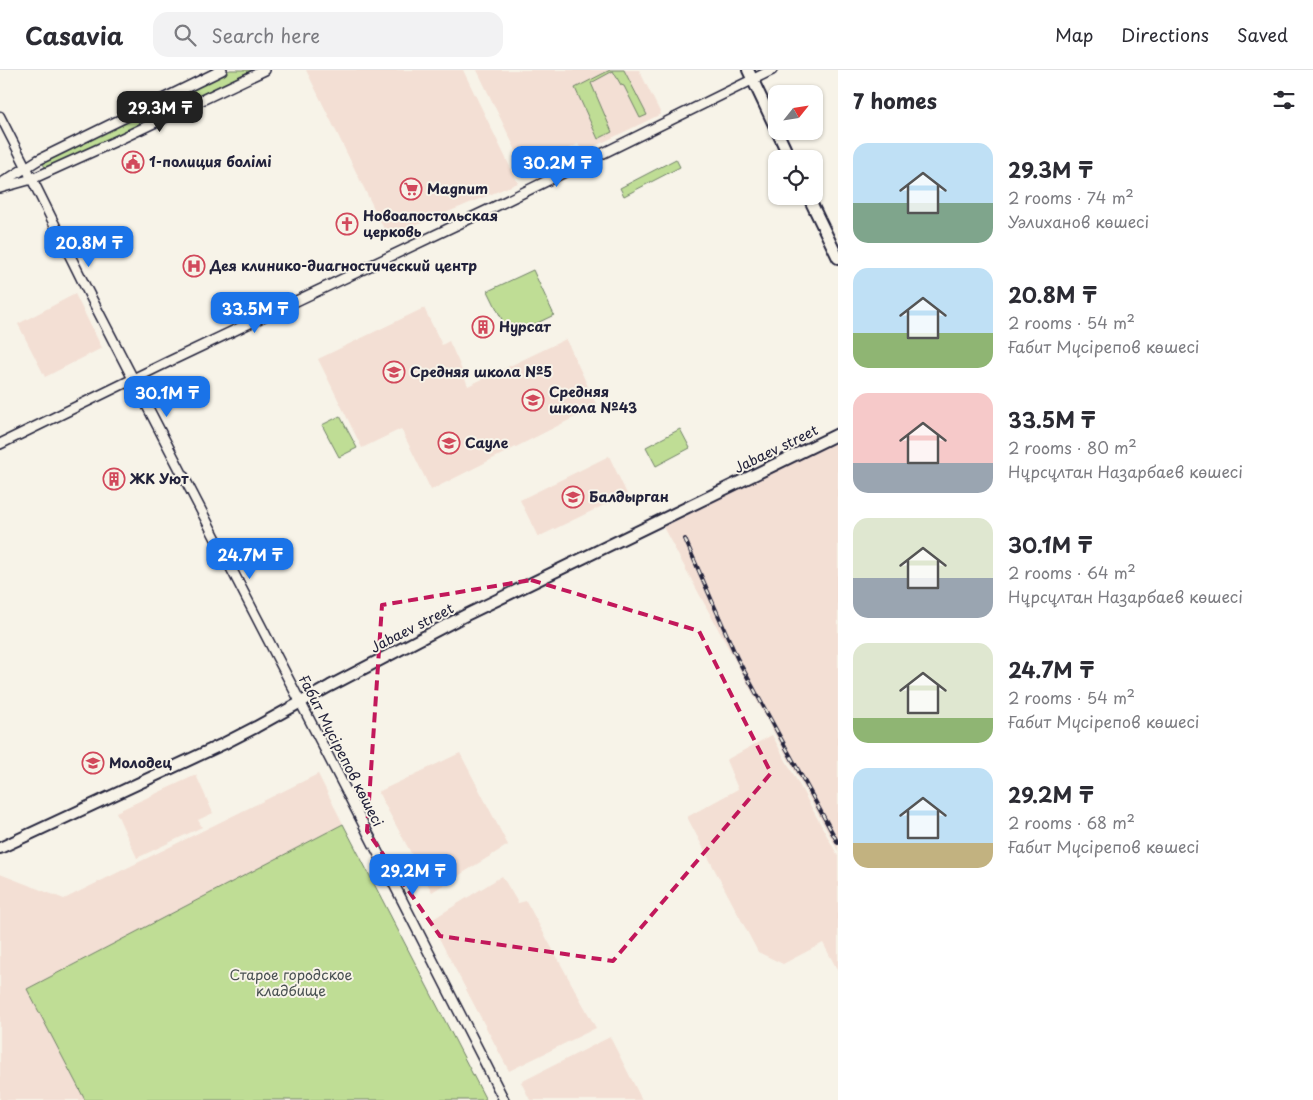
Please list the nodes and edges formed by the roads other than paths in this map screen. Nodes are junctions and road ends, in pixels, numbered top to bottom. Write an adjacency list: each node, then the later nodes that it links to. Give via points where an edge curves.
1 (222, 70): 8 (main road)
2 (265, 70): 9 (main road)
3 (748, 70): 5 (main road)
4 (772, 70): 5 (main road)
5 (752, 80): 6 (main road); 14 (main road)
6 (768, 112)
7 (0, 116): 8 (street)
8 (26, 167): 9 (main road); 10 (main road)
9 (32, 179): 11 (main road); 14 (main road)
10 (0, 184)
11 (0, 188)
12 (812, 205): 13 (main road)
13 (838, 258)
14 (134, 378): 16 (main road); 17 (main road, Ғабит Мүсірепов көшесі)
15 (838, 434): 17 (main road, Jabaev street, via 466,615)
16 (0, 444)
17 (300, 702): 18 (main road, Jabaev street, via 256,728); 19 (main road, Ғабит Мүсірепов көшесі)
18 (0, 848)
19 (504, 1100)

